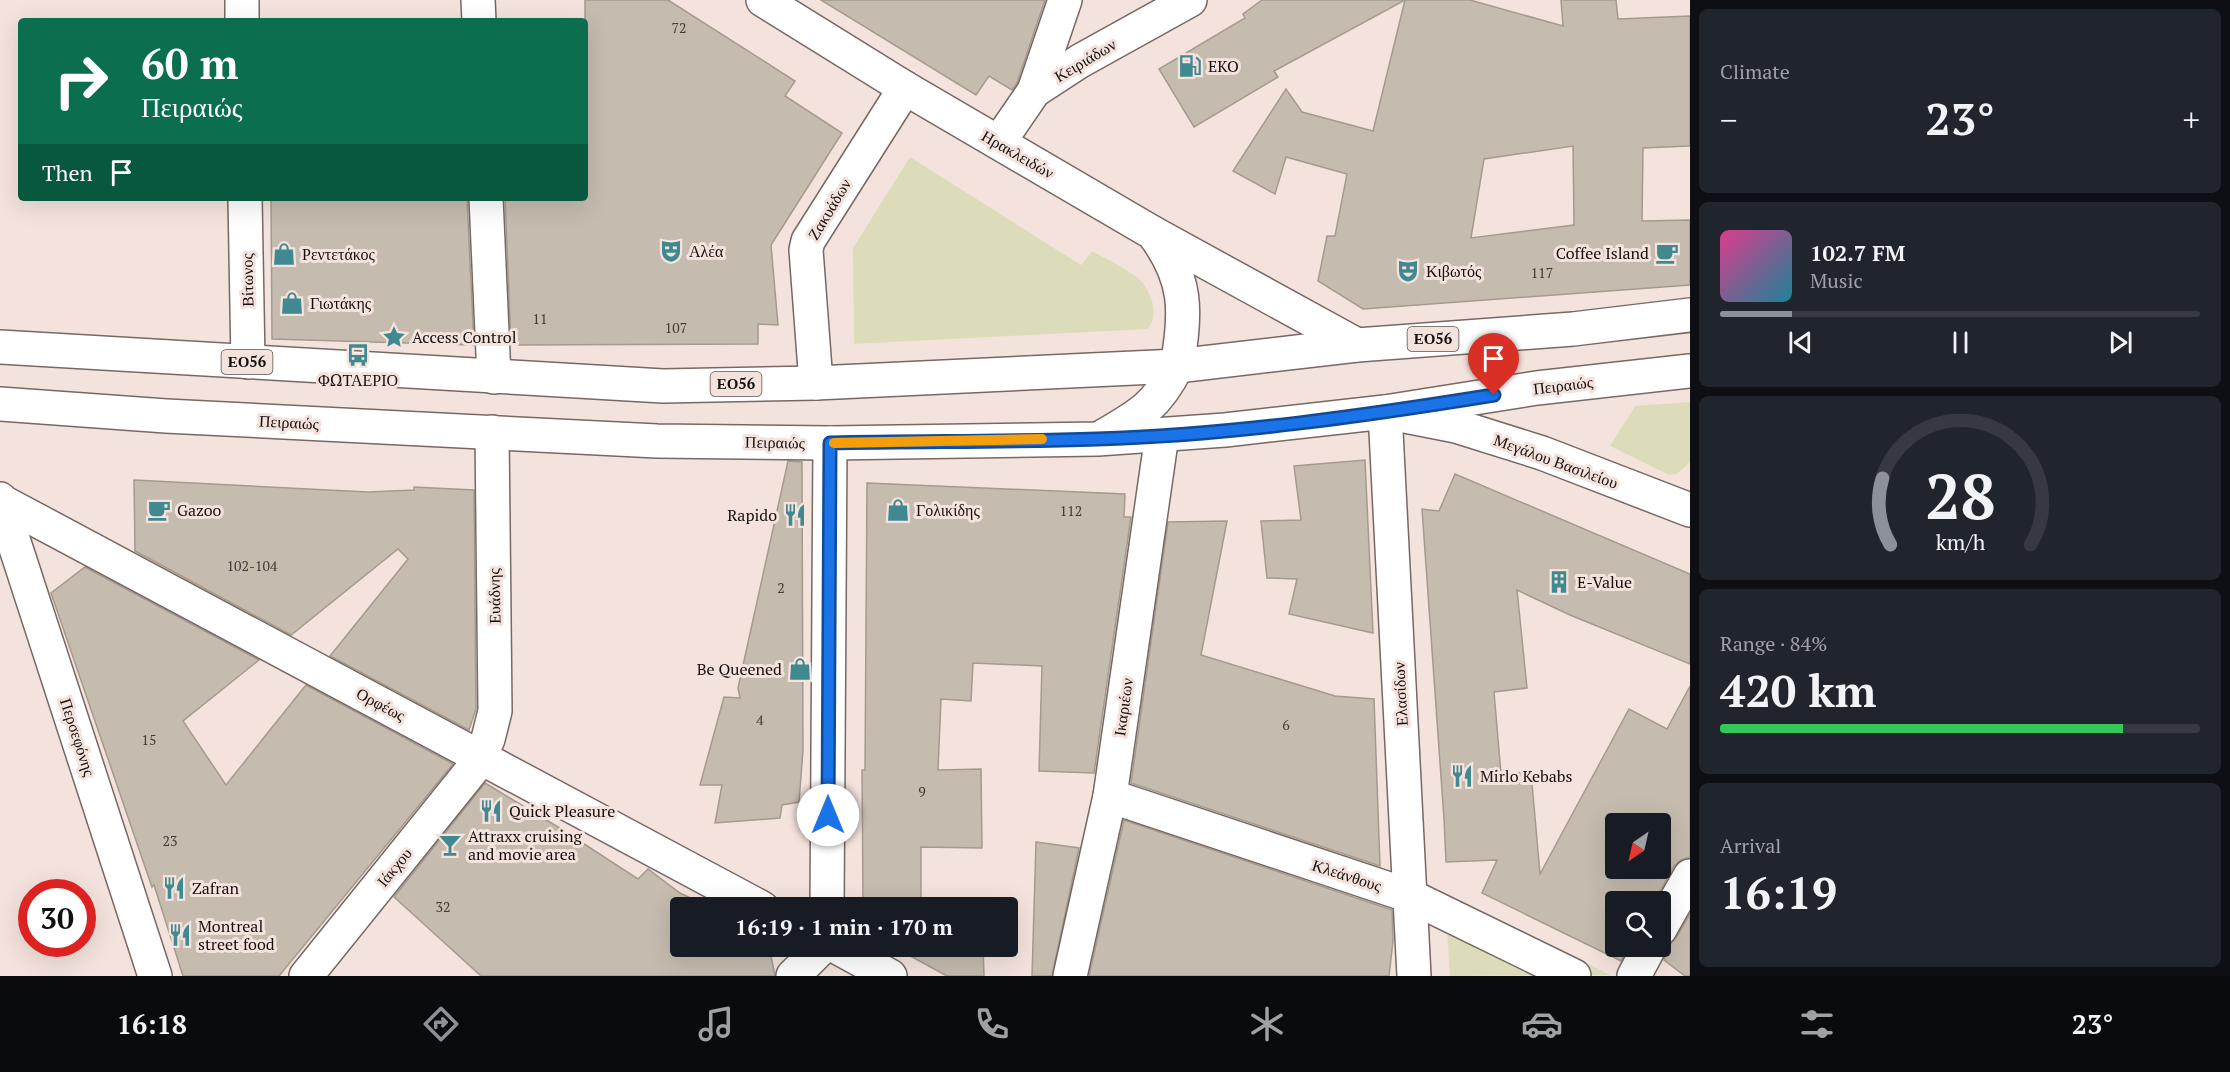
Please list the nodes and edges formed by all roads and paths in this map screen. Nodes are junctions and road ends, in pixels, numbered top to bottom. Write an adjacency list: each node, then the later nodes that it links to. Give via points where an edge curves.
1 (242, 0): 6 (street)
2 (478, 0): 7 (street)
3 (763, 0): 8 (street, Ηρακλειδών)
4 (1065, 0): 9 (street)
5 (1190, 0): 9 (street, Κειριάδων)
6 (242, 18)
7 (479, 18)
8 (905, 88): 10 (street, Ηρακλειδών); 21 (street, Ζακυάδων, via 808,241)
9 (1034, 92): 10 (street, Κειριάδων)
10 (999, 142): 13 (street, Ηρακλειδών)
11 (245, 201): 17 (street, Βίτωνος)
12 (486, 201): 20 (street)
13 (1152, 232): 15 (street); 18 (street, Ηρακλειδών, via 1177,273 1184,306)
14 (1690, 315): 15 (street, ΕΟ56)
15 (1357, 345): 18 (street, ΕΟ56)
16 (0, 346): 17 (street, ΕΟ56)
17 (248, 362): 20 (street, ΕΟ56)
18 (1177, 366): 21 (street, ΕΟ56); 26 (street, Ηρακλειδών, via 1165,390 1139,416)
19 (1690, 371): 23 (street, Πειραιώς, via 1537,388)
20 (494, 377): 21 (street, ΕΟ56, via 663,386)
21 (816, 383)
22 (0, 404): 24 (street, Πειραιώς)
23 (1385, 412): 25 (street, Πειραιώς); 29 (street, Μεγάλου Βασιλείου, via 1456,426 1542,453); 33 (street, Ελασίδων)
24 (492, 432): 27 (street, Πειραιώς, via 657,441); 30 (street, Ευάδνης, via 495,711)
25 (1162, 435): 26 (street, Πειραιώς); 31 (street, Ικαριέων)
26 (1098, 439): 27 (street, Πειραιώς)
27 (830, 443): 35 (street)
28 (0, 500): 30 (street, Ορφέως); 40 (street, Περσεφόνης)
29 (1690, 510)
30 (480, 757): 34 (street, Ορφέως); 41 (street, Ιάκχου)
31 (1110, 796): 33 (street, Κλεάνθους); 44 (street, Ικαριέων)
32 (1690, 876): 36 (street)
33 (1410, 896): 45 (street, Ελασίδων); 46 (street, Κλεάνθους)
34 (741, 897)
35 (828, 897)
36 (1671, 910)
37 (812, 957): 42 (street)
38 (856, 957): 43 (street)
39 (1644, 957): 47 (street)
40 (155, 976)
41 (306, 976)
42 (794, 976)
43 (891, 976)
44 (1070, 976)
45 (1414, 976)
46 (1574, 976)
47 (1634, 976)

